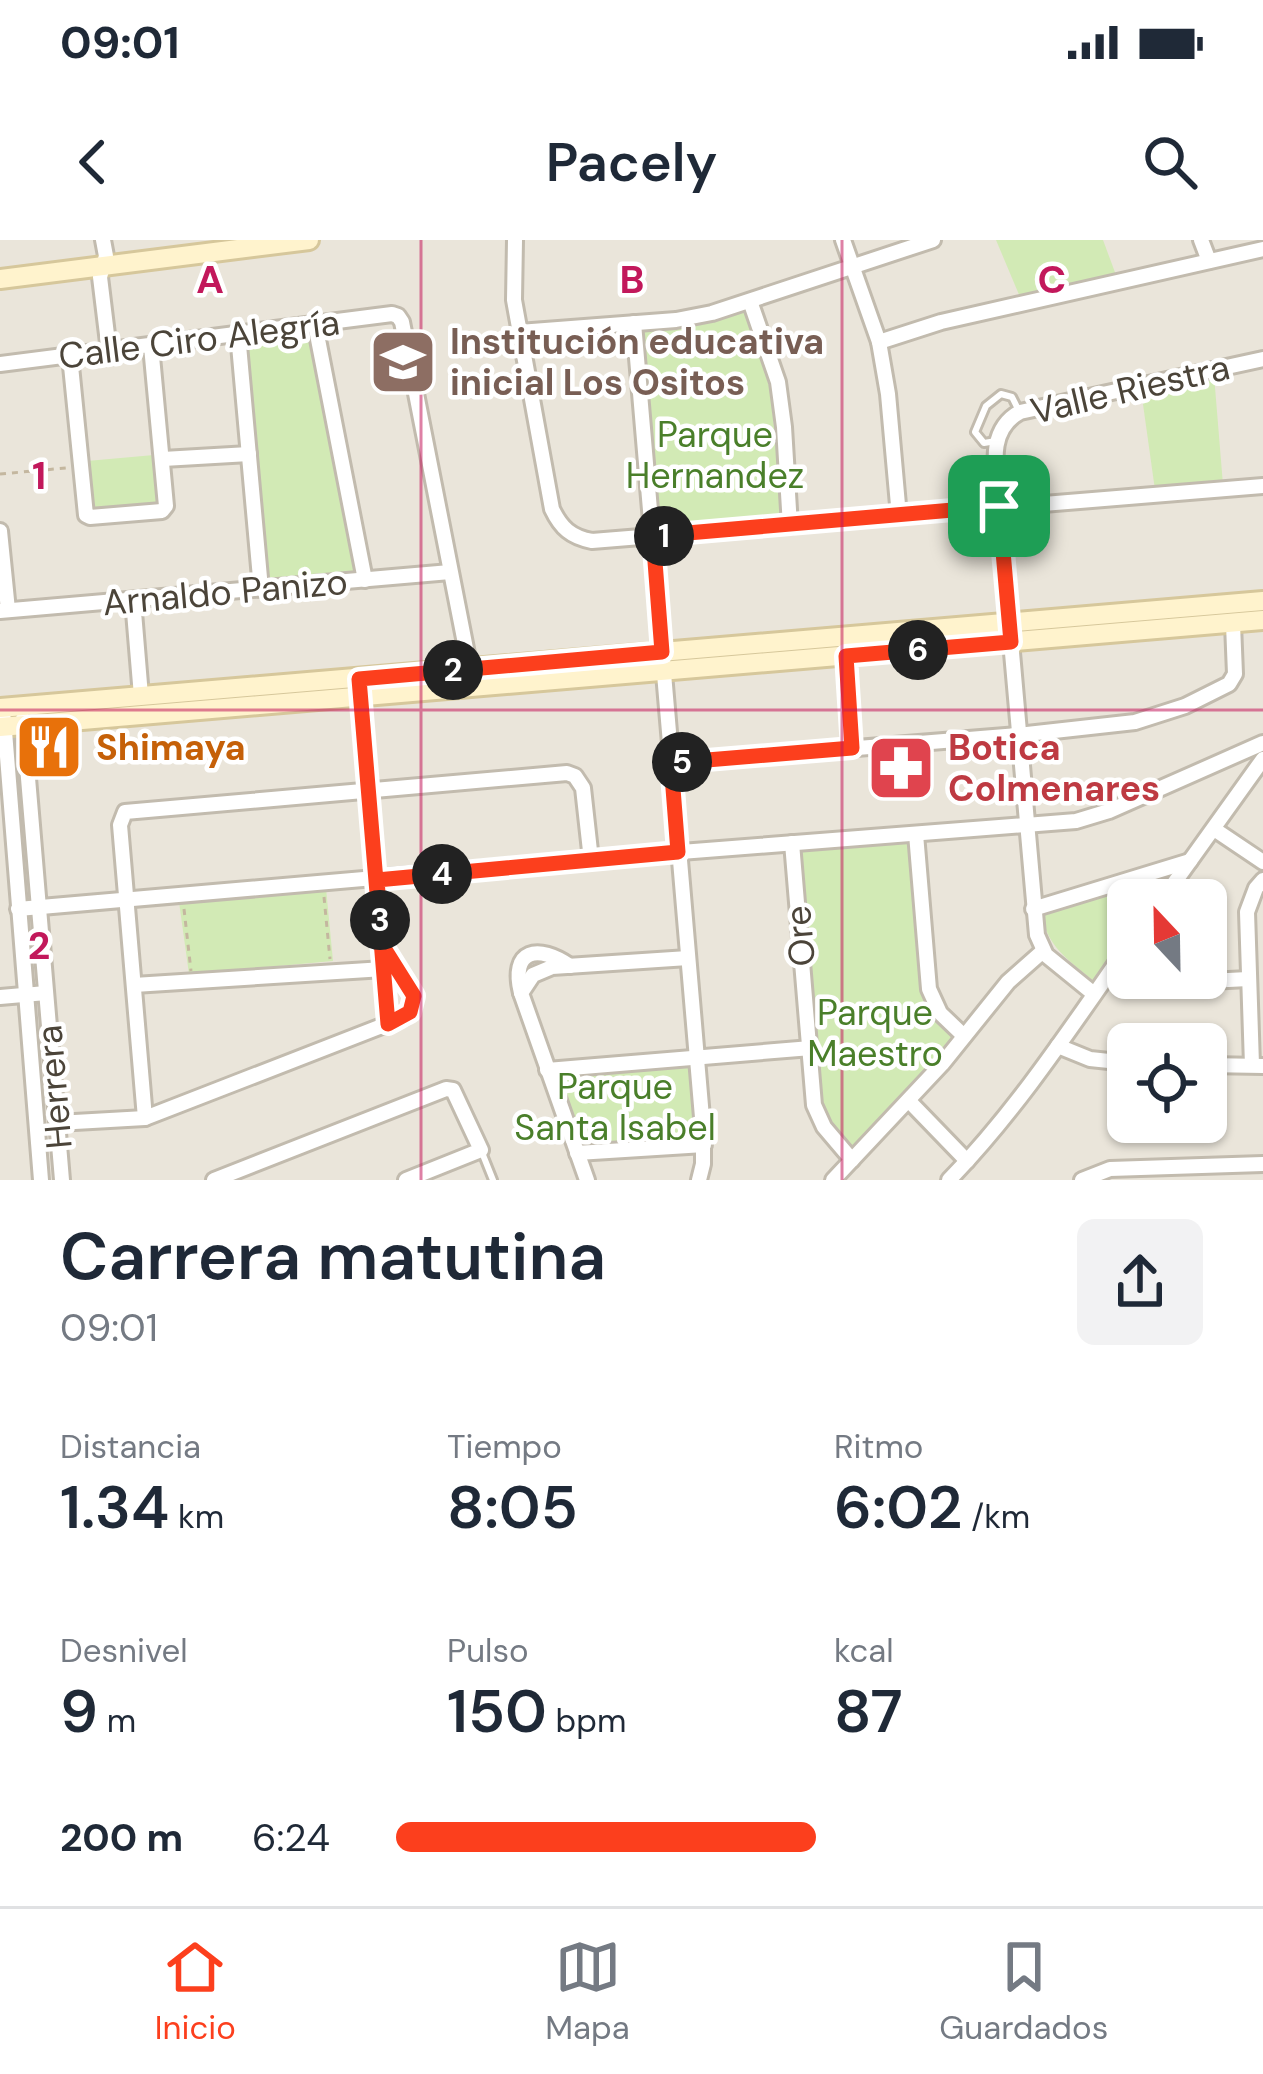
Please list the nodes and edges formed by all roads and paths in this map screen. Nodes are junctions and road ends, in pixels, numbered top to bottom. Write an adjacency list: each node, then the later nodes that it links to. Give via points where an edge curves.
1 (103, 240): 10 (street)
2 (303, 240): 7 (main road)
3 (515, 240): 16 (street)
4 (843, 240): 11 (street)
5 (933, 240): 11 (street)
6 (1201, 240): 9 (street)
7 (199, 247): 10 (main road)
8 (1263, 249): 9 (street)
9 (1209, 261): 18 (street)
10 (103, 266): 12 (main road); 20 (street)
11 (852, 267): 13 (street); 18 (street)
12 (0, 279)
13 (750, 301): 14 (street); 33 (street, via 778,382)
14 (634, 323): 16 (street); 35 (street)
15 (315, 324): 17 (street, Calle Ciro Alegría); 36 (street, Calle Ciro Alegría, via 392,314 402,322); 37 (street)
16 (519, 332): 35 (street, via 558,522 592,541)
17 (238, 334): 19 (street, Calle Ciro Alegría); 26 (street)
18 (879, 342): 32 (street)
19 (151, 346): 20 (street, Calle Ciro Alegría); 27 (street)
20 (109, 351): 21 (street, Calle Ciro Alegría)
21 (70, 356): 23 (street, Calle Ciro Alegría); 28 (street)
22 (1263, 359): 24 (street, Valle Riestra)
23 (0, 364)
24 (1020, 412): 25 (street, Valle Riestra); 25 (lane, via 1001,394 986,406 975,432 984,443)
25 (999, 434): 31 (street)
26 (249, 454): 27 (street); 38 (street)
27 (163, 459): 28 (street, via 162,511 90,517)
28 (80, 467): 29 (path)
29 (0, 473)
30 (1263, 486): 31 (street)
31 (999, 506): 32 (street); 44 (street)
32 (898, 516): 33 (street)
33 (790, 526): 35 (street)
34 (0, 531): 41 (street)
35 (653, 536): 46 (street)
36 (450, 572): 37 (street, Arnaldo Panizo); 47 (street, Calle Ciro Alegría)
37 (365, 580): 38 (street, Arnaldo Panizo)
38 (261, 589): 39 (street, Arnaldo Panizo)
39 (133, 600): 41 (street, Arnaldo Panizo); 49 (street)
40 (1263, 601): 44 (main road)
41 (4, 611)
42 (1263, 620): 43 (main road)
43 (1233, 624): 44 (main road); 51 (street, via 1235,674 1218,691 1135,722)
44 (1010, 633): 45 (main road); 46 (main road); 51 (street)
45 (846, 656): 46 (main road); 53 (path)
46 (663, 661): 47 (main road); 48 (main road); 55 (street)
47 (470, 669): 48 (main road)
48 (360, 688): 49 (main road); 50 (main road); 58 (street)
49 (141, 696): 50 (main road)
50 (9, 717): 73 (street, Herrera); 74 (street, Herrera)
51 (1018, 735): 53 (street); 59 (street)
52 (1263, 743): 56 (street)
53 (852, 748): 55 (street)
54 (1263, 758): 57 (street)
55 (671, 763): 63 (street)
56 (1217, 764): 57 (street); 59 (street, via 1090,818)
57 (1243, 788): 60 (street)
58 (370, 790): 64 (street, via 567,773 583,788); 68 (street); 72 (street, via 128,810 121,817)
59 (1026, 824): 61 (street); 75 (street)
60 (1214, 829): 65 (street); 66 (street)
61 (916, 834): 62 (street); 91 (street, via 928,989)
62 (792, 843): 63 (street); 93 (street, Ore)
63 (678, 852): 64 (street); 78 (street)
64 (591, 860): 68 (street)
65 (1190, 861): 67 (street); 75 (street)
66 (1263, 862)
67 (1177, 879)
68 (377, 880): 70 (street); 76 (street)
69 (1263, 880): 82 (street, via 1247,912)
70 (322, 883): 71 (street); 80 (path)
71 (182, 895): 72 (street); 84 (path)
72 (126, 900): 73 (street); 85 (street)
73 (39, 908): 74 (street); 86 (street, Herrera)
74 (18, 909): 88 (street, Herrera)
75 (1033, 909): 77 (street)
76 (382, 945): 79 (street); 90 (street, via 414,996 410,1012)
77 (1043, 951): 87 (street); 91 (street)
78 (688, 958): 94 (street); 98 (street, via 532,975 521,993)
79 (384, 969): 80 (street); 90 (street)
80 (331, 972): 84 (street)
81 (1107, 976): 87 (street)
82 (1248, 979): 83 (street); 97 (street)
83 (1227, 980)
84 (192, 981): 85 (street)
85 (134, 985): 100 (street)
86 (46, 993): 88 (street); 101 (street, Herrera)
87 (1094, 994): 92 (street)
88 (24, 995): 89 (street); 109 (street, Herrera)
89 (0, 997)
90 (388, 1024): 100 (street)
91 (964, 1036): 99 (street)
92 (1058, 1046): 95 (street); 106 (street)
93 (811, 1048): 94 (street); 105 (street, Ore, via 814,1106)
94 (697, 1057): 98 (street); 102 (street)
95 (1107, 1061)
96 (1227, 1065): 97 (street)
97 (1258, 1065)
98 (547, 1070): 104 (street)
99 (909, 1101): 105 (street); 106 (street)
100 (145, 1118): 101 (street)
101 (58, 1123): 110 (street, Herrera)
102 (704, 1144): 104 (street); 115 (street)
103 (481, 1150): 108 (street, via 458,1095 446,1090); 112 (street); 113 (lane)
104 (577, 1153): 114 (street)
105 (852, 1160): 116 (street)
106 (967, 1161): 117 (street)
107 (1263, 1164): 118 (street, via 1110,1169)
108 (240, 1175): 111 (street)
109 (41, 1180)
110 (62, 1180)
111 (214, 1180)
112 (406, 1180)
113 (493, 1180)
114 (587, 1180)
115 (699, 1180)
116 (833, 1180)
117 (949, 1180)
118 (1082, 1180)

